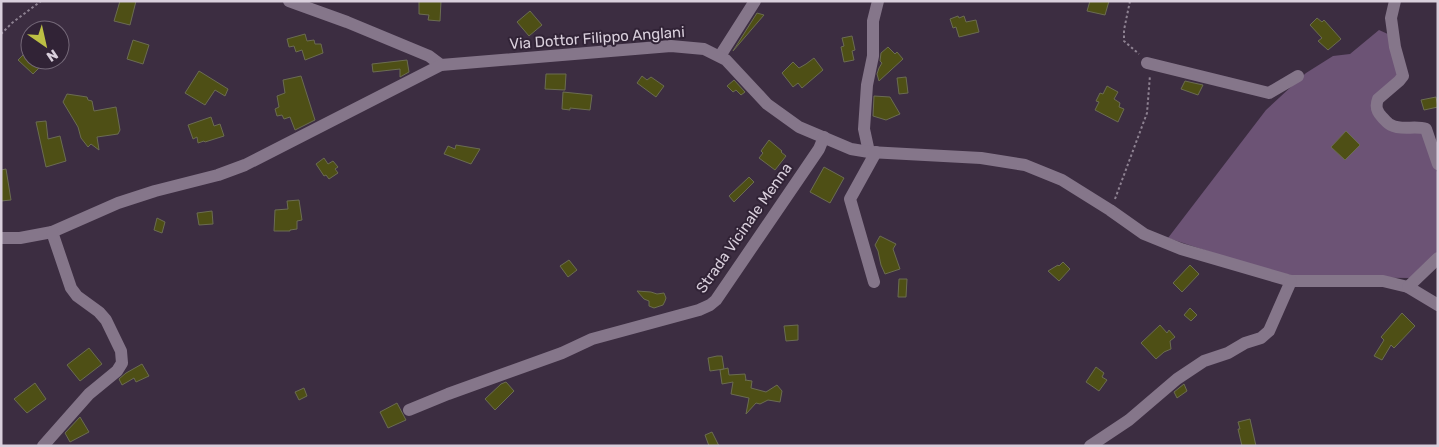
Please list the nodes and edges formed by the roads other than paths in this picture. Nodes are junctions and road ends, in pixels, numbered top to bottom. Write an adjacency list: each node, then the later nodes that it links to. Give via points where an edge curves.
1 (288, 1): 7 (street, via 420,52)
2 (755, 1): 5 (street)
3 (878, 1): 10 (street, via 873,21 873,56 864,129)
4 (1395, 1): 11 (street, via 1391,18 1394,48 1403,76 1378,99 1377,108 1390,125 1426,129)
5 (720, 56): 7 (street, Via Dottor Filippo Anglani, via 704,49 671,46); 9 (street, Via Dottor Filippo Anglani, via 767,104 799,127)
6 (1147, 63): 8 (street, via 1269,93)
7 (441, 65): 12 (street, via 245,165 155,191)
8 (1298, 76)
9 (824, 137): 10 (street, Via Dottor Filippo Anglani, via 851,149); 19 (street, Strada Vicinale Menna, via 819,149 710,306 592,338 562,353)
10 (873, 152): 15 (street, Via Dottor Filippo Anglani, via 981,158 1025,165 1062,180 1144,234 1181,249); 16 (street, via 850,199)
11 (1438, 164)
12 (52, 232): 13 (street); 20 (street, via 71,288 106,320 121,350 122,363 89,394)
13 (1, 238)
14 (1438, 258): 17 (street)
15 (1292, 281): 17 (street, Via Dottor Filippo Anglani, via 1383,281); 21 (street, via 1269,331 1261,338 1204,361 1177,379 1140,412)
16 (874, 282)
17 (1408, 287): 18 (street, Via Dottor Filippo Anglani)
18 (1438, 305)
19 (409, 410)
20 (43, 446)
21 (1090, 446)

